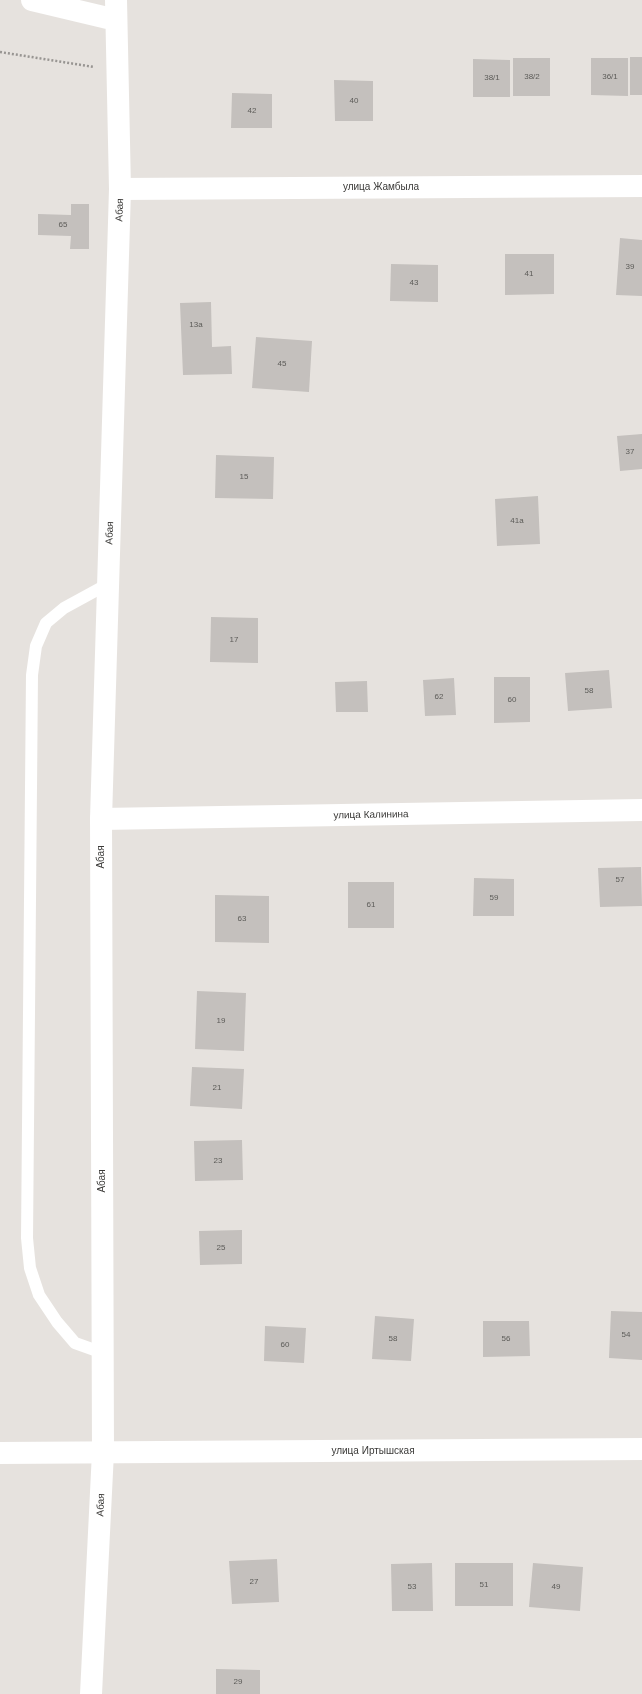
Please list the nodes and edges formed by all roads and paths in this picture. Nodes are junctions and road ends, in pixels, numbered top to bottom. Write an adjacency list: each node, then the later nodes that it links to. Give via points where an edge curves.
1 (32, 0): 2 (street)
2 (116, 10): 4 (street, Абая)
3 (0, 52): 4 (path)
4 (118, 71): 6 (street, Абая)
5 (642, 186): 6 (street, улица Жамбыла)
6 (120, 189): 7 (street, Абая)
7 (108, 584): 9 (street, Абая); 10 (lane, via 64,608 46,623 36,646 32,675 28,1207 30,1268 39,1295 75,1343)
8 (642, 810): 9 (street, улица Калинина)
9 (101, 819): 10 (street, Абая)
10 (103, 1354): 12 (street, Абая)
11 (642, 1449): 12 (street, улица Иртышская)
12 (103, 1452): 13 (street, улица Иртышская); 14 (street, Абая)
13 (0, 1453)
14 (90, 1694)

